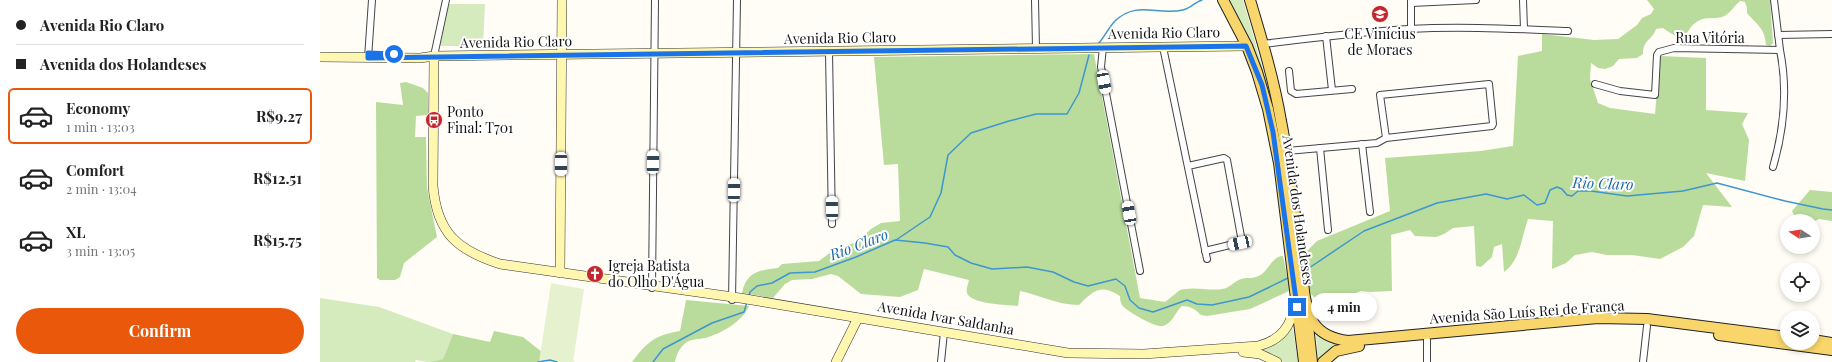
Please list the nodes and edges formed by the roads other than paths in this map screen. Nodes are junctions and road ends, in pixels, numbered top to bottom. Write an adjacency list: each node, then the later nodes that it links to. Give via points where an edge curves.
1 (372, 0): 29 (street)
2 (446, 0): 31 (street)
3 (562, 0): 30 (main road)
4 (655, 0): 28 (street)
5 (737, 0): 27 (street)
6 (1035, 0): 22 (street)
7 (1223, 0): 20 (main road, Avenida dos Holandeses)
8 (1250, 0): 19 (main road, Avenida dos Holandeses)
9 (1476, 0): 12 (street)
10 (1523, 0): 14 (street)
11 (1774, 0): 17 (street)
12 (1411, 2): 13 (street)
13 (1411, 29): 14 (street); 18 (street)
14 (1524, 29): 15 (street)
15 (1568, 31)
16 (1832, 34): 17 (street)
17 (1778, 35): 23 (street)
18 (1326, 36): 19 (street); 36 (street)
19 (1263, 44): 40 (main road, Avenida dos Holandeses, via 1278,101)
20 (1246, 46): 21 (main road, Avenida Rio Claro); 51 (main road, Avenida dos Holandeses, via 1262,85 1273,132)
21 (1163, 47): 26 (main road, Avenida Rio Claro); 41 (street)
22 (1036, 48): 25 (main road, Avenida Rio Claro); 26 (main road, Avenida Rio Claro)
23 (1780, 50): 34 (street, Rua Vitória, via 1674,48 1662,51 1657,55 1655,95 1620,91); 42 (street, via 1783,65 1783,124)
24 (320, 52): 29 (main road, Avenida Rio Claro)
25 (829, 52): 27 (main road, Avenida Rio Claro); 44 (street)
26 (1103, 52): 48 (street, via 1101,67)
27 (736, 53): 28 (main road, Avenida Rio Claro); 52 (street)
28 (654, 54): 30 (main road, Avenida Rio Claro); 50 (street)
29 (368, 55): 31 (main road, Avenida Rio Claro); 32 (main road, Avenida Rio Claro)
30 (562, 55): 31 (main road, Avenida Rio Claro); 49 (main road)
31 (434, 56): 49 (main road, Avenida Ivar Saldanha, via 433,186 436,208 443,224 462,247 481,258 500,264)
32 (320, 57)
33 (1289, 71): 36 (street, via 1293,93)
34 (1595, 84)
35 (1352, 89): 36 (street)
36 (1332, 90)
37 (1386, 138): 37 (street, via 1493,125 1489,84 1380,94); 38 (street, via 1382,142)
38 (1362, 144): 39 (street); 43 (street)
39 (1320, 148): 40 (street); 45 (street)
40 (1286, 151): 51 (main road, Avenida dos Holandeses)
41 (1188, 166): 46 (street); 46 (street, via 1224,158 1227,160 1242,242)
42 (1773, 167)
43 (1370, 212)
44 (832, 224)
45 (1328, 230)
46 (1205, 251): 47 (street)
47 (1207, 259)
48 (1140, 271)
49 (560, 273): 50 (main road, Avenida Ivar Saldanha, via 572,277)
50 (652, 287): 52 (main road, Avenida Ivar Saldanha)
51 (1299, 289): 55 (main road, Avenida Ivar Saldanha, via 1293,314 1286,329 1273,341 1253,347 1144,354 1068,353); 56 (main road, Avenida São Luís Rei de França, via 1315,326 1333,337 1348,341 1605,318 1647,320); 64 (main road, Avenida dos Holandeses); 65 (main road, Avenida dos Holandeses)
52 (736, 300): 53 (main road, Avenida Ivar Saldanha)
53 (858, 320): 55 (main road, Avenida Ivar Saldanha); 61 (main road)
54 (1647, 326): 57 (main road, Avenida São Luís Rei de França, via 1598,324); 60 (main road, Avenida São Luís Rei de França); 68 (street)
55 (944, 334): 62 (street); 63 (main road, Avenida Ivar Saldanha, via 1068,357 1144,358 1247,352 1260,354)
56 (1780, 336)
57 (1427, 340): 66 (main road, Avenida São Luís Rei de França, via 1345,348 1333,352); 67 (street)
58 (1820, 341): 59 (main road)
59 (1832, 343)
60 (1832, 350)
61 (836, 362)
62 (941, 362)
63 (1277, 362)
64 (1304, 362)
65 (1312, 362)
66 (1323, 362)
67 (1426, 362)
68 (1643, 362)

